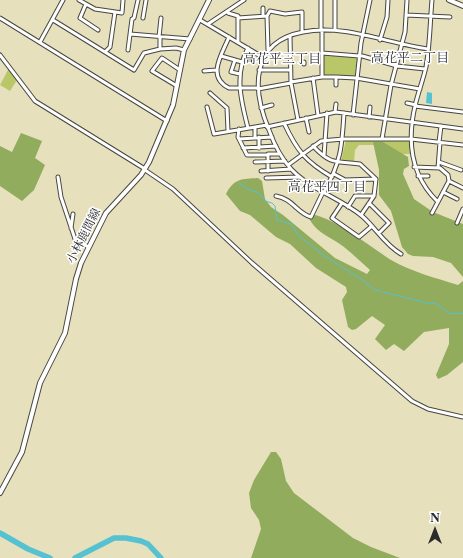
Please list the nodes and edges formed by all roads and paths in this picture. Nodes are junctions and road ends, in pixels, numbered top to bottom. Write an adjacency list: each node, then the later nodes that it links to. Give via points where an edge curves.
1 (63, 0): 30 (street)
2 (79, 0): 16 (street)
3 (123, 0): 19 (street, via 122,13)
4 (138, 0): 37 (street)
5 (146, 0): 27 (street)
6 (209, 0): 31 (main road, 小林鹿間線)
7 (244, 0): 32 (street)
8 (321, 0): 34 (street)
9 (335, 0): 35 (street)
10 (370, 0): 38 (street)
11 (388, 0): 43 (street)
12 (407, 0): 21 (street)
13 (432, 0): 24 (street)
14 (449, 0): 15 (main road)
15 (454, 1): 17 (main road)
16 (86, 4): 19 (street, via 95,10); 33 (street, via 80,18)
17 (463, 6)
18 (263, 8): 22 (street)
19 (114, 12): 53 (street, via 110,47)
20 (228, 13): 29 (street)
21 (406, 15): 24 (street); 46 (street)
22 (263, 16): 23 (street); 29 (street)
23 (267, 16): 36 (street, via 271,11 285,14 302,12); 52 (street)
24 (431, 16): 25 (street); 49 (street)
25 (450, 17)
26 (0, 18): 44 (street)
27 (143, 18)
28 (161, 18): 40 (street)
29 (238, 18): 45 (street)
30 (53, 20): 44 (street); 53 (street)
31 (200, 20): 32 (street); 42 (main road, 小林鹿間線)
32 (208, 24): 41 (street)
33 (98, 30)
34 (321, 30): 35 (street); 36 (street); 54 (street)
35 (335, 30): 38 (street)
36 (302, 32): 39 (street)
37 (130, 34): 40 (street); 50 (street)
38 (363, 35): 43 (street); 57 (street)
39 (290, 36): 52 (street); 66 (street)
40 (159, 37): 42 (street); 48 (street)
41 (229, 37): 45 (street); 56 (street)
42 (190, 39): 51 (main road, 小林鹿間線)
43 (380, 40): 46 (street)
44 (40, 42): 98 (street)
45 (238, 42): 47 (street)
46 (402, 45): 49 (street); 61 (street)
47 (248, 48): 58 (street); 60 (street)
48 (160, 49): 51 (street); 53 (street, via 144,53 134,70)
49 (428, 49): 62 (street)
50 (128, 50)
51 (184, 50): 63 (main road, 小林鹿間線)
52 (268, 50): 58 (street)
53 (105, 52)
54 (322, 53): 57 (street); 69 (street)
55 (0, 55): 138 (street, via 35,101)
56 (221, 56): 59 (street); 64 (street)
57 (359, 56): 61 (street); 72 (street)
58 (264, 58): 65 (street)
59 (234, 60): 60 (street); 68 (street, via 232,72)
60 (242, 62): 68 (street)
61 (396, 66): 62 (street); 75 (street)
62 (425, 69): 78 (street)
63 (180, 70): 76 (main road, 小林鹿間線); 76 (street, via 162,58 152,71)
64 (216, 70): 67 (street); 79 (street, via 218,78 225,86)
65 (259, 70): 66 (street); 77 (street)
66 (290, 70): 73 (street)
67 (204, 71)
68 (240, 74): 79 (street)
69 (322, 77): 70 (street); 71 (street)
70 (336, 77): 72 (street); 74 (street)
71 (313, 78): 73 (street); 93 (street)
72 (356, 78): 75 (street); 92 (street)
73 (291, 83): 77 (street); 97 (street)
74 (336, 84)
75 (391, 84): 78 (street); 96 (street)
76 (177, 86): 98 (main road, 小林鹿間線)
77 (258, 88): 79 (street); 87 (street)
78 (420, 88): 84 (street)
79 (240, 89): 104 (street)
80 (210, 93): 107 (street, via 227,108)
81 (407, 103): 84 (street)
82 (336, 104): 88 (street)
83 (272, 105): 87 (street)
84 (415, 105): 89 (street); 99 (street)
85 (208, 107): 107 (street, via 214,134)
86 (370, 107): 94 (street)
87 (261, 108): 101 (street)
88 (335, 112): 90 (street); 91 (street)
89 (463, 112)
90 (328, 113): 93 (street); 113 (street)
91 (344, 113): 92 (street); 114 (street)
92 (353, 114): 94 (street)
93 (318, 115): 95 (street)
94 (369, 116): 96 (street)
95 (306, 118): 97 (street); 108 (street)
96 (385, 119): 99 (street); 115 (street)
97 (298, 120): 100 (street)
98 (167, 121): 138 (main road, 小林鹿間線)
99 (412, 122): 102 (street); 116 (street)
100 (284, 123): 101 (street); 127 (street)
101 (267, 126): 103 (street); 110 (street)
102 (441, 126): 106 (street); 117 (street)
103 (255, 127): 104 (street); 111 (street)
104 (248, 128): 105 (street)
105 (239, 129): 107 (street); 112 (street)
106 (463, 129)
107 (228, 131)
108 (309, 132)
109 (259, 137): 110 (street); 111 (street); 123 (street)
110 (272, 137): 119 (street)
111 (254, 138): 112 (street); 122 (street)
112 (239, 139): 121 (street)
113 (326, 139): 114 (street); 120 (street); 128 (street)
114 (343, 139): 115 (street); 133 (street)
115 (382, 139): 116 (street)
116 (411, 139): 117 (street); 135 (street)
117 (440, 142): 118 (street); 132 (street)
118 (463, 145)
119 (276, 146): 123 (street); 124 (street)
120 (313, 146): 127 (street); 128 (street)
121 (243, 148): 122 (street); 125 (street, via 247,155)
122 (253, 148): 123 (street)
123 (260, 148): 125 (street)
124 (280, 154): 126 (street); 129 (street)
125 (261, 155): 126 (street)
126 (268, 155): 131 (street)
127 (302, 155): 134 (street); 143 (street, via 311,164)
128 (324, 156): 133 (street)
129 (285, 161): 131 (street); 134 (street)
130 (255, 162): 131 (street)
131 (268, 162): 141 (street)
132 (438, 162): 136 (street); 139 (street)
133 (339, 163): 143 (street); 150 (street, via 360,164)
134 (288, 165): 137 (street)
135 (414, 167): 136 (street); 144 (street)
136 (438, 168): 151 (street, via 447,173)
137 (291, 169): 142 (street); 147 (street)
138 (145, 170): 171 (main road, 小林鹿間線, via 106,213); 173 (street, via 173,189 252,263 412,401 428,409)
139 (461, 170)
140 (261, 171): 141 (street)
141 (268, 171): 142 (street)
142 (278, 171): 149 (street)
143 (333, 176): 150 (street, via 344,180); 153 (street)
144 (418, 176): 145 (street); 158 (street, via 424,188)
145 (428, 176)
146 (58, 177): 169 (street, via 61,197)
147 (300, 177): 149 (street); 153 (street)
148 (266, 178): 149 (street)
149 (278, 178)
150 (376, 179): 156 (street)
151 (449, 181): 152 (street); 154 (street)
152 (463, 188)
153 (323, 192): 155 (street, via 310,217 290,201); 159 (street)
154 (443, 192): 157 (street); 158 (street)
155 (276, 196)
156 (374, 196): 160 (street); 161 (street, via 355,196)
157 (457, 199)
158 (438, 202): 163 (street)
159 (342, 203): 161 (street); 168 (street, via 332,218 359,237)
160 (369, 203): 165 (street); 170 (street, via 389,223)
161 (348, 207): 165 (street)
162 (463, 209): 166 (street)
163 (432, 213)
164 (73, 214): 169 (street)
165 (361, 215): 168 (street)
166 (462, 215): 167 (street)
167 (457, 223)
168 (372, 226): 170 (street)
169 (71, 228): 171 (street, via 76,242 80,241)
170 (379, 233): 172 (street)
171 (88, 247): 174 (main road, 小林鹿間線, via 77,274 65,333 40,383 22,452)
172 (401, 254)
173 (463, 417)
174 (0, 493)

